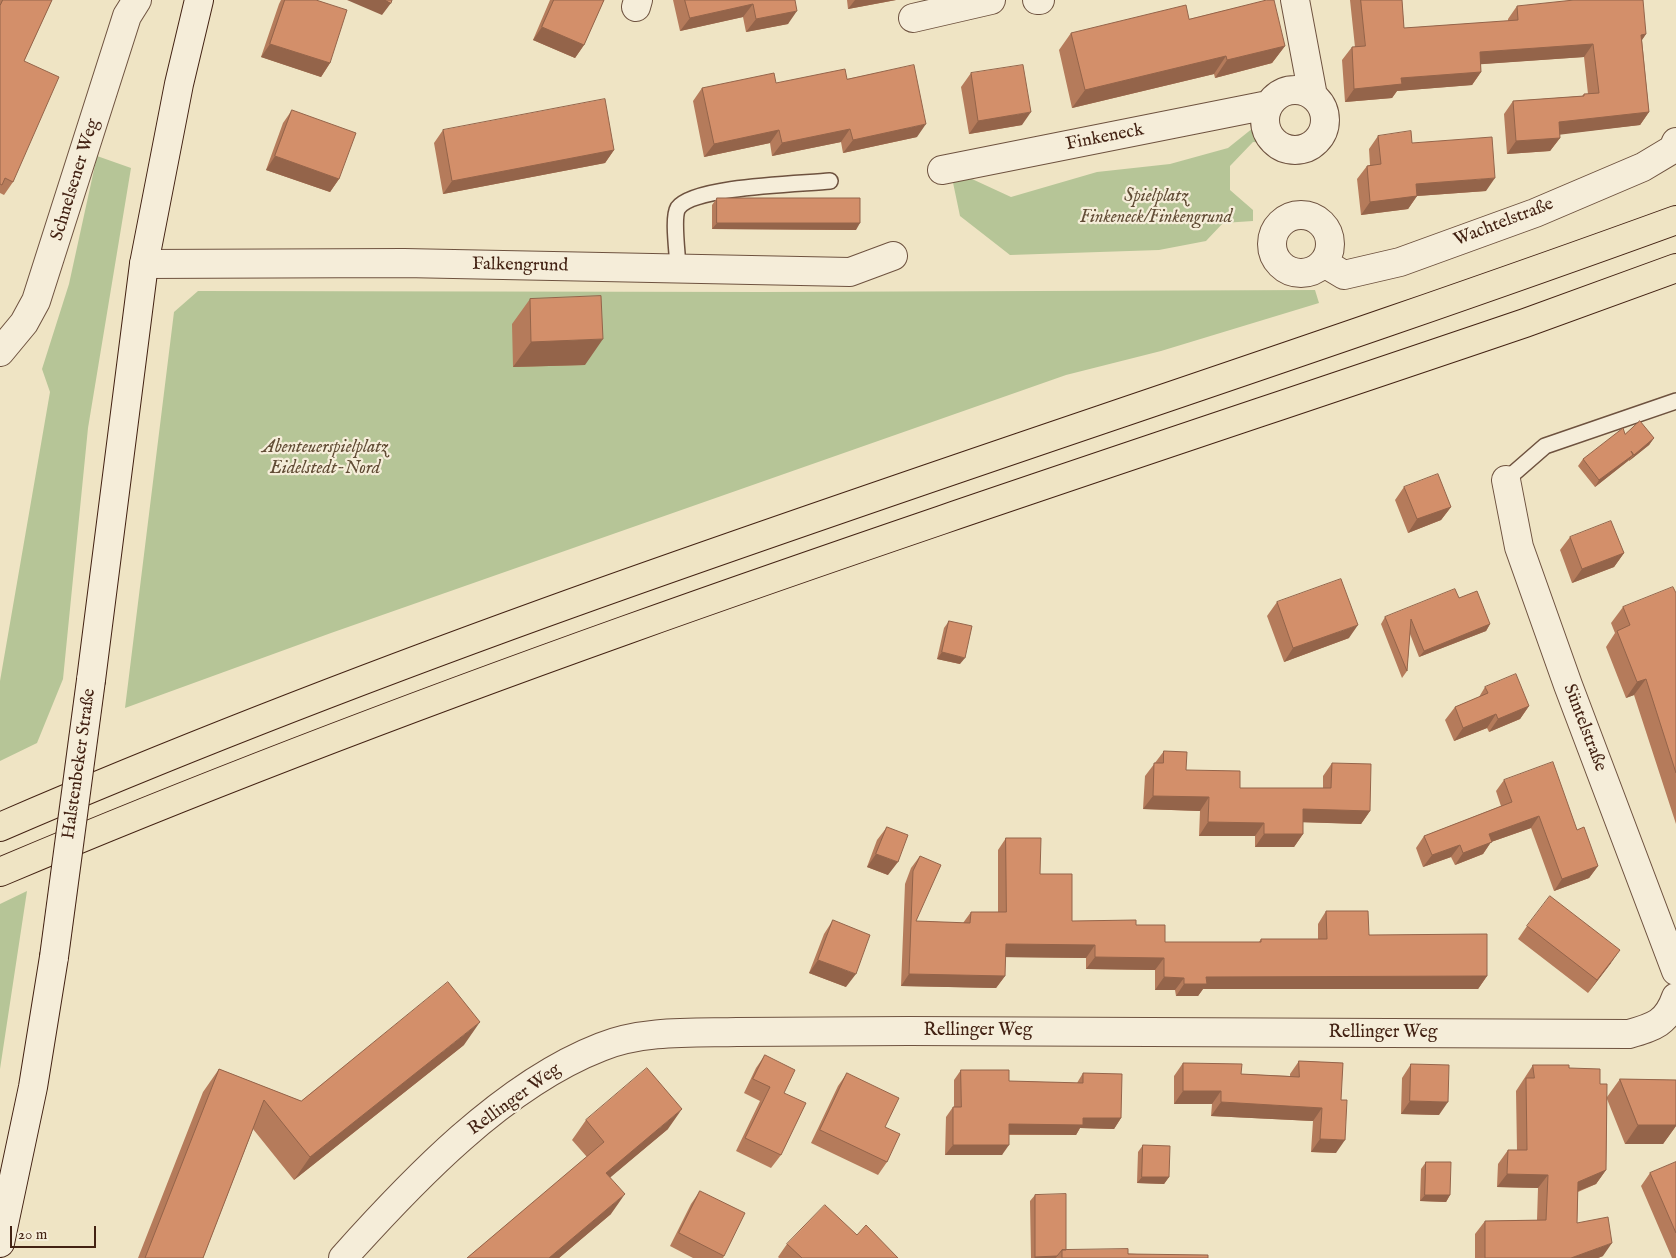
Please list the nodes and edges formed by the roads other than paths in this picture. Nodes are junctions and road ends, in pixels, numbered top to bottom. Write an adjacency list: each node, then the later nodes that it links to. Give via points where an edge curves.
1 (137, 0): 17 (street, Schnelsener Weg, via 127,16 36,301 24,324)
2 (199, 0): 16 (street, via 179,84)
3 (991, 0): 5 (street)
4 (1295, 0): 6 (street)
5 (913, 18)
6 (1313, 96): 7 (street, Finkeneck, via 1304,91 1284,92); 7 (street, via 1324,111 1323,130 1312,145 1304,149 1286,149 1271,139 1264,122)
7 (1268, 105): 9 (street, Finkeneck)
8 (1676, 142): 13 (street, Wachtelstraße, via 1673,149 1643,167 1536,213 1400,262 1344,275)
9 (942, 170)
10 (830, 181): 15 (lane, via 728,190 702,194 686,201 677,209)
11 (1676, 220): 20 (highway, via 1511,280 539,614 156,760)
12 (893, 256): 15 (street, Falkengrund, via 850,272)
13 (1324, 263)
14 (1676, 268): 21 (highway, via 1516,326 563,651 356,728)
15 (678, 269): 16 (street, Falkengrund, via 404,263)
16 (143, 273): 24 (street, Halstenbeker Straße, bridge, via 54,956 33,1087)
17 (0, 352)
18 (1676, 401): 19 (lane, via 1545,446)
19 (1506, 480): 22 (street, Süntelstraße, via 1519,547)
20 (0, 827)
21 (0, 872)
22 (1676, 971)
23 (1676, 998): 25 (street, Rellinger Weg, via 1673,1008 1655,1027 1630,1034 841,1031 688,1033 635,1038 604,1046 568,1062 519,1093 446,1150)
24 (0, 1243)
25 (343, 1258)

